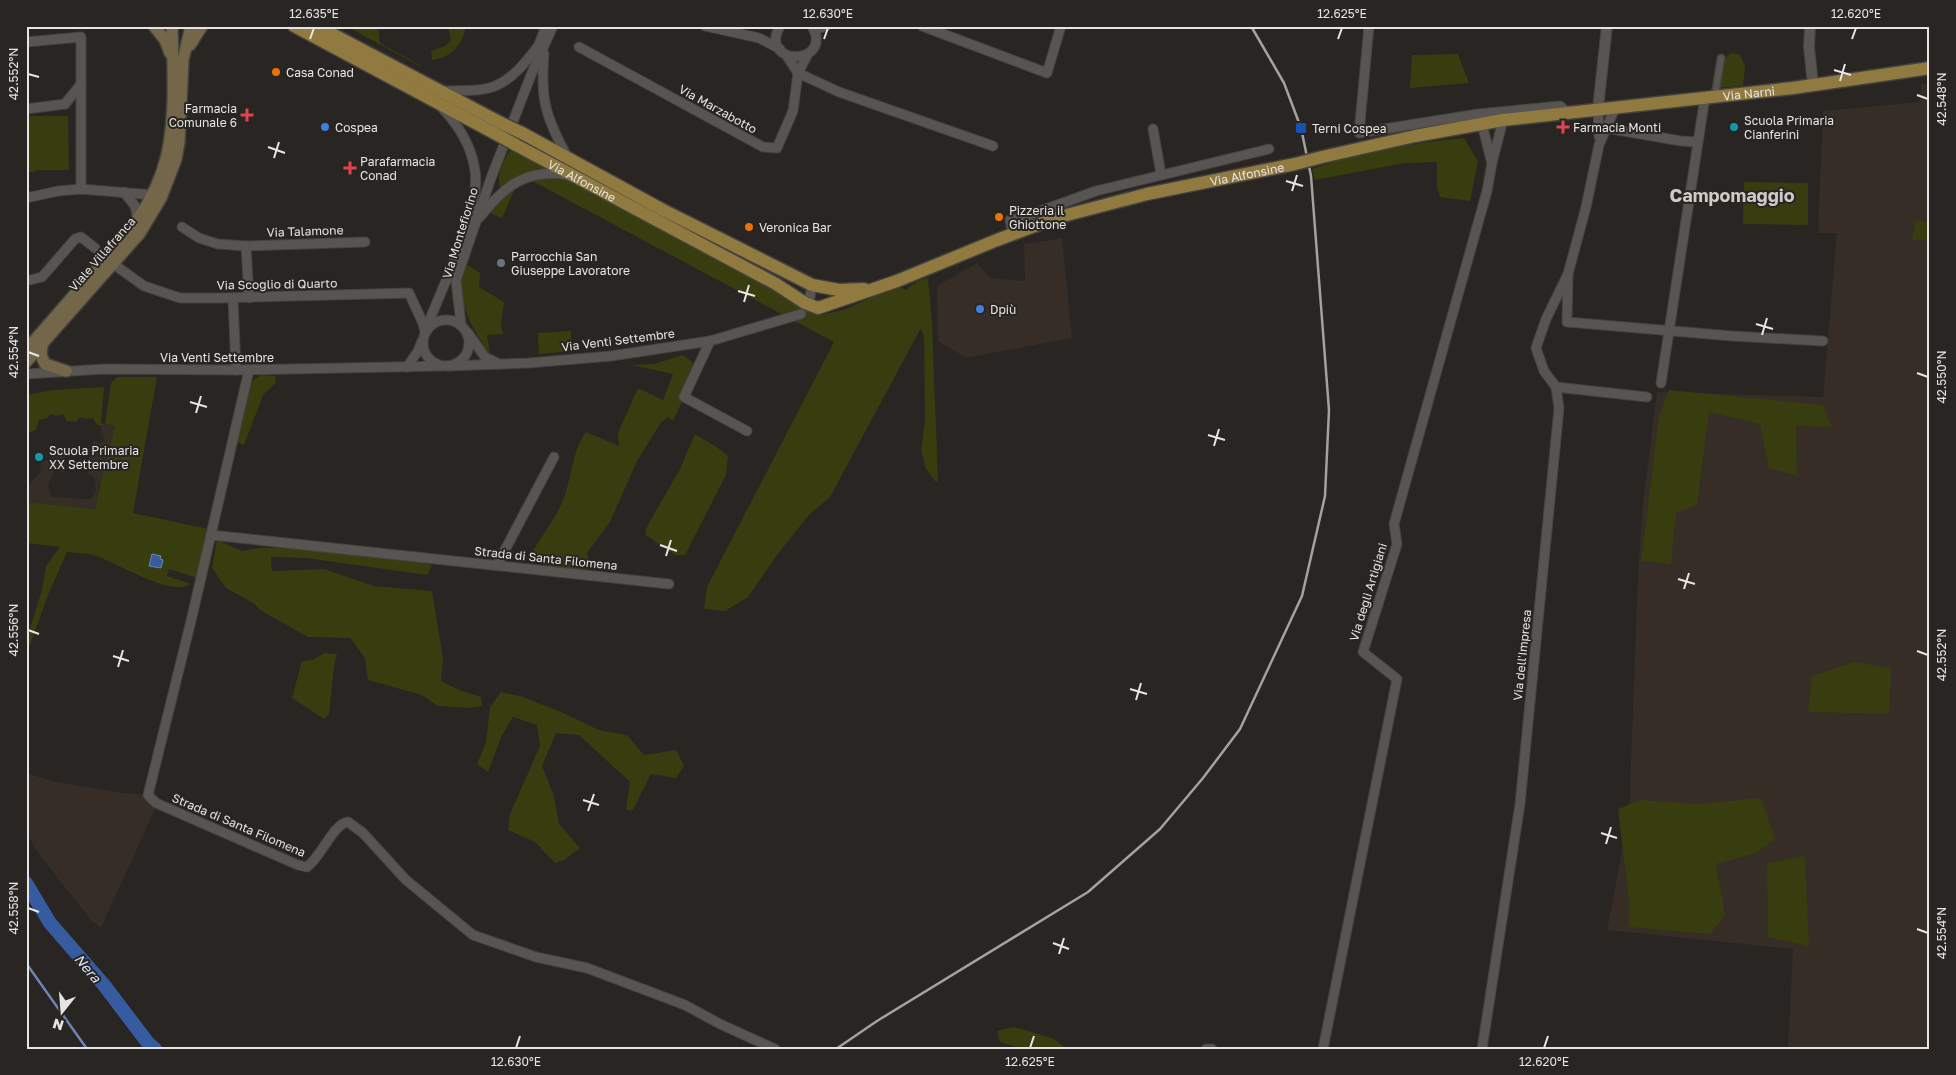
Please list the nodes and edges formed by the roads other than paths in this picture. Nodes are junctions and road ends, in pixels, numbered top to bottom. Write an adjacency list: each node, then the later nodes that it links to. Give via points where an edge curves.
1 (154, 26): 25 (main road, Viale Villafranca)
2 (172, 26): 25 (main road, Viale Villafranca)
3 (191, 26): 25 (main road, Viale Villafranca)
4 (202, 26): 25 (main road, Viale Villafranca)
5 (294, 26): 31 (main road, Via Alfonsine)
6 (317, 26): 31 (main road, Via Alfonsine)
7 (546, 26): 20 (street, Via Montefiorino)
8 (553, 26): 20 (street, Via Montefiorino)
9 (705, 26): 18 (street)
10 (826, 26): 16 (street, Via Marzabotto)
11 (922, 26): 12 (street, via 1047,73)
12 (1061, 26)
13 (1368, 26): 37 (street, Via Narni, via 1360,133 1478,114 1560,106)
14 (1606, 26): 34 (street)
15 (1810, 26): 29 (street)
16 (813, 28): 23 (street, Via Marzabotto, via 815,44)
17 (779, 30): 18 (street); 22 (street, via 777,44)
18 (759, 38): 22 (street)
19 (26, 42): 28 (street, via 81,37)
20 (542, 46): 31 (street, via 522,67 489,88); 47 (street, via 544,104); 56 (street, Via Montefiorino)
21 (579, 47): 27 (street, Via Marzabotto, via 763,148 777,148 793,111)
22 (784, 53): 23 (street, via 796,58); 27 (street)
23 (808, 54): 27 (street, Via Marzabotto)
24 (1721, 58): 30 (street)
25 (178, 60): 53 (main road, Viale Villafranca, via 167,155); 62 (main road, Viale Villafranca, via 180,134 176,159 149,220)
26 (1930, 68): 29 (main road, Via Narni)
27 (798, 73): 45 (street, via 839,92)
28 (81, 84): 32 (street); 36 (street)
29 (1813, 84): 30 (main road, Via Narni)
30 (1710, 96): 33 (main road, Via Narni); 43 (street)
31 (439, 97): 42 (main road, Via Alfonsine, bridge); 56 (street, via 469,146 476,172)
32 (64, 104): 35 (street); 36 (street)
33 (1616, 106): 34 (main road, Via Narni); 40 (street)
34 (1598, 108): 37 (main road, Via Narni); 44 (street)
35 (26, 109)
36 (80, 112): 51 (street)
37 (1568, 113): 38 (main road, Via Narni)
38 (1502, 120): 39 (main road, Via Narni); 48 (street, Via degli Artigiani)
39 (1482, 124): 48 (street, Via degli Artigiani); 58 (main road, Via Alfonsine, bridge, via 1147,194 1059,217)
40 (1606, 128): 43 (street); 44 (street)
41 (1154, 129): 49 (street)
42 (520, 140): 47 (main road, Via Alfonsine); 50 (main road, Via Alfonsine)
43 (1698, 142): 73 (street)
44 (1599, 145): 63 (street)
45 (993, 146)
46 (1269, 149): 49 (street, Via Alfonsine)
47 (568, 158): 65 (main road, Via Alfonsine)
48 (1492, 163): 100 (street, Via degli Artigiani, via 1487,191 1394,524 1397,544 1363,652 1397,679)
49 (1161, 174): 58 (street, Via Alfonsine, via 1096,191 1010,220)
50 (583, 179): 56 (street, via 546,173 531,176 500,193); 69 (main road, Via Alfonsine, via 776,284)
51 (81, 189): 52 (street); 54 (street)
52 (124, 192): 53 (street); 55 (street, via 135,206)
53 (153, 195): 55 (main road, Viale Villafranca)
54 (26, 198)
55 (138, 220): 78 (main road, Viale Villafranca)
56 (471, 226): 70 (street, Via Montefiorino); 72 (street, Via Montefiorino, via 456,280)
57 (182, 227): 60 (street, Via Talamone, via 199,238 218,244)
58 (1013, 234): 66 (main road, Via Alfonsine)
59 (365, 242): 60 (street, Via Talamone)
60 (246, 246): 68 (street)
61 (95, 248): 64 (street, via 81,237 75,238 42,277)
62 (112, 263): 67 (street, Via Scoglio di Quarto, via 144,286 180,298); 77 (main road, Viale Villafranca)
63 (1568, 274): 73 (street, via 1567,322); 90 (street, Via dell'Impresa, via 1536,348 1544,371)
64 (26, 281)
65 (812, 285): 66 (main road, Via Alfonsine, via 838,290); 69 (street)
66 (874, 289): 69 (main road, Via Alfonsine, via 818,308)
67 (233, 298): 68 (street, Via Scoglio di Quarto); 85 (street, Via Venti Settembre)
68 (249, 298): 74 (street, Via Scoglio di Quarto, via 409,293)
69 (803, 309): 75 (street, Via Venti Settembre)
70 (434, 312): 71 (street); 74 (street, Via Montefiorino)
71 (446, 320): 72 (street); 74 (street, via 434,322)
72 (464, 328): 81 (street, via 485,357); 83 (street, via 469,338 468,351 460,362)
73 (1669, 331): 76 (street); 89 (street)
74 (424, 335): 79 (street); 83 (street, via 425,353 429,359)
75 (710, 341): 81 (street, Via Venti Settembre, via 611,356); 92 (street, via 684,396)
76 (1823, 341)
77 (42, 346): 80 (main road, Viale Villafranca); 87 (main road, via 45,364)
78 (26, 350)
79 (418, 351): 82 (street); 84 (street)
80 (26, 362)
81 (499, 364): 83 (street, Via Venti Settembre)
82 (419, 366): 83 (street, Via Venti Settembre); 84 (street, Via Venti Settembre)
83 (445, 366)
84 (407, 367): 86 (street, Via Venti Settembre)
85 (236, 370): 86 (street, Via Venti Settembre); 87 (street, Via Venti Settembre)
86 (249, 370): 94 (street, Strada di Santa Filomena)
87 (66, 372): 88 (street, Via Venti Settembre)
88 (26, 374)
89 (1661, 383)
90 (1556, 387): 91 (street); 101 (street, Via dell'Impresa, via 1559,408 1520,804)
91 (1647, 397)
92 (747, 431)
93 (554, 457): 95 (street)
94 (211, 535): 95 (street, Strada di Santa Filomena); 97 (street, Strada di Santa Filomena, via 148,795 156,803 298,865 307,866 316,860 335,830 343,822 348,822 363,833 406,880 473,935 536,957 587,968 667,998)
95 (497, 565): 96 (street, Strada di Santa Filomena)
96 (669, 584)
97 (775, 1049)
98 (1206, 1049): 99 (street)
99 (1212, 1049)
100 (1323, 1049)
101 (1482, 1049)

